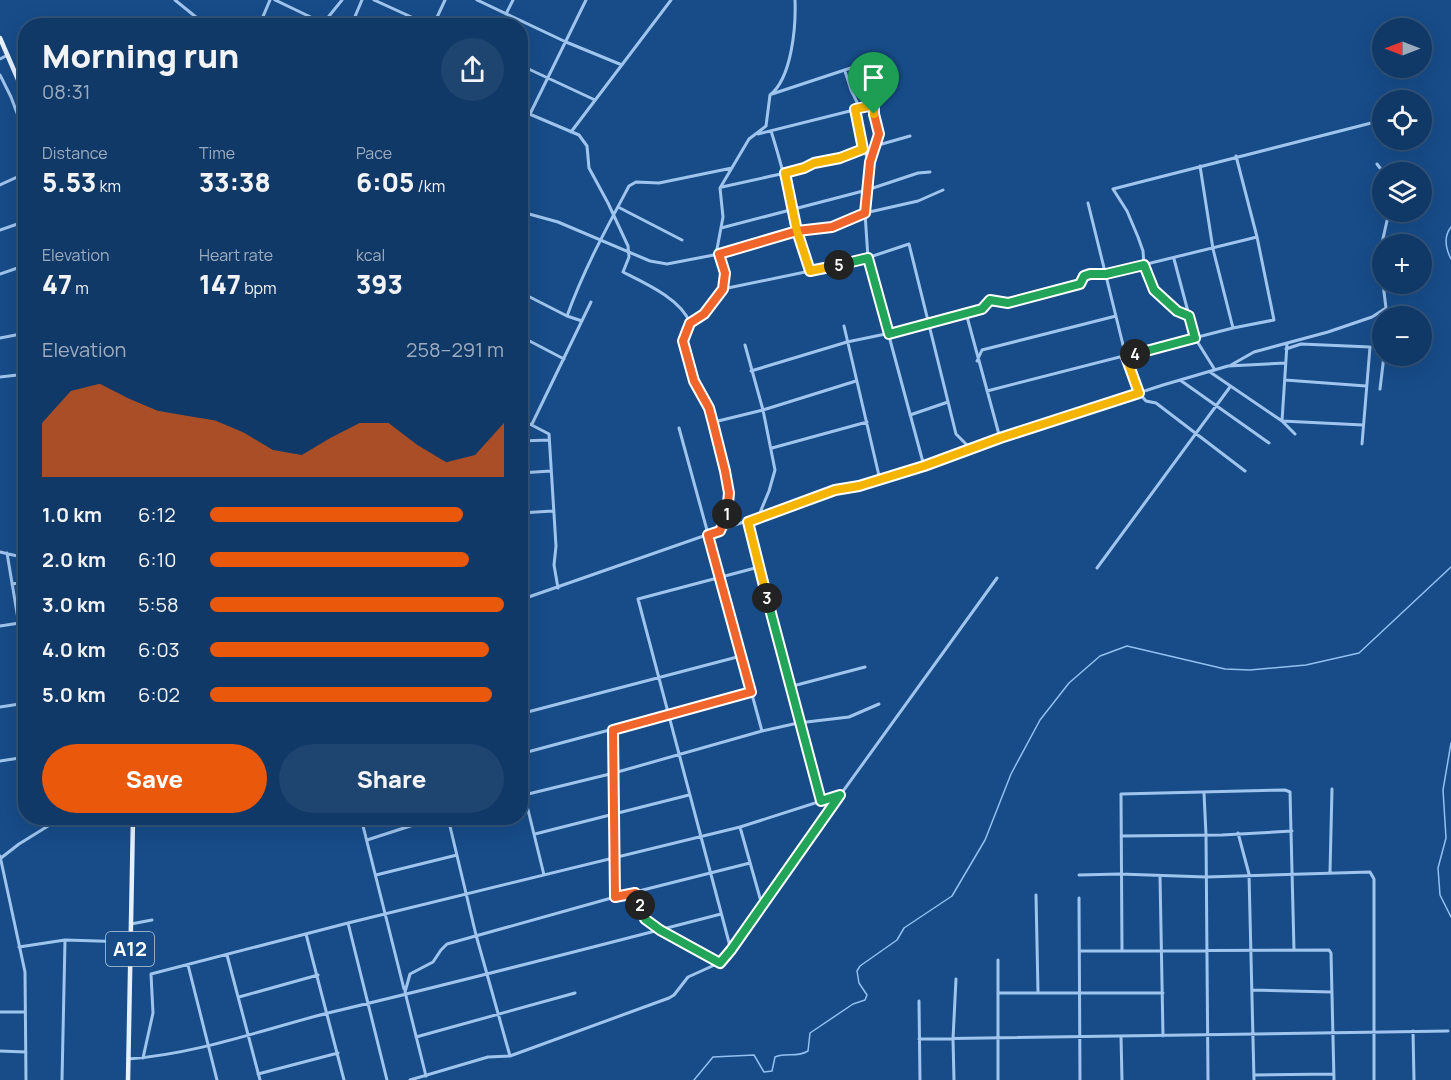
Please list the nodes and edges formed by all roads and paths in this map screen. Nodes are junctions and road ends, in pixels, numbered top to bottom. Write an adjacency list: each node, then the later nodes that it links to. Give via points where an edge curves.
1 (175, 0): 14 (street)
2 (270, 0): 15 (street)
3 (275, 0): 16 (street)
4 (342, 0): 17 (street)
5 (362, 0): 18 (street)
6 (374, 0): 19 (street)
7 (445, 0): 20 (street)
8 (477, 0): 13 (street)
9 (513, 0): 13 (street)
10 (586, 0): 24 (street)
11 (671, 0): 27 (street)
12 (795, 0): 33 (street, via 792,50 779,88)
13 (506, 14): 21 (street)
14 (197, 18)
15 (262, 18)
16 (310, 18)
17 (328, 18)
18 (354, 18)
19 (414, 18)
20 (436, 18)
21 (515, 18)
22 (528, 24): 24 (street)
23 (0, 38): 25 (main road)
24 (566, 42): 27 (street); 31 (street)
25 (8, 55): 26 (street); 32 (main road)
26 (0, 59)
27 (622, 65): 34 (street)
28 (528, 68): 31 (street)
29 (845, 71): 33 (street); 35 (street, via 872,61); 36 (street, via 857,102)
30 (0, 75): 38 (street)
31 (548, 77): 34 (street); 37 (street)
32 (18, 79)
33 (770, 94): 42 (street, via 766,126)
34 (595, 100): 41 (street)
35 (874, 105): 36 (street); 44 (street, via 879,134)
36 (855, 109): 40 (street); 45 (street)
37 (530, 114): 41 (street)
38 (18, 116)
39 (1372, 123): 46 (street)
40 (771, 131): 42 (street); 51 (street)
41 (571, 132): 62 (street, via 579,135 587,146 589,168)
42 (756, 135): 49 (street, via 749,139)
43 (910, 136): 44 (street)
44 (875, 146): 47 (street)
45 (863, 149): 47 (street); 51 (street)
46 (1236, 156): 48 (street); 67 (street)
47 (870, 162): 55 (street)
48 (1200, 166): 70 (street); 75 (street, via 1113,189 1138,237)
49 (732, 168): 54 (street); 58 (street, via 659,183 636,182 629,186)
50 (930, 172): 55 (street, via 918,172)
51 (785, 173): 54 (street); 59 (street)
52 (18, 177): 53 (street)
53 (0, 185)
54 (720, 188): 64 (street)
55 (867, 190): 59 (street); 60 (street)
56 (943, 190): 60 (street, via 918,201)
57 (1088, 203): 79 (street)
58 (618, 207): 62 (street); 69 (street)
59 (793, 209): 64 (street); 66 (street)
60 (865, 213): 66 (street, via 832,227); 73 (street)
61 (529, 214): 68 (street)
62 (613, 216): 68 (street); 71 (street)
63 (18, 224): 65 (street)
64 (721, 228): 72 (street)
65 (0, 230)
66 (797, 231): 72 (street); 77 (street)
67 (1257, 237): 70 (street); 92 (street, via 1274,320)
68 (600, 239): 71 (street); 84 (street)
69 (682, 240)
70 (1213, 249): 74 (street); 92 (street)
71 (630, 252): 72 (street, via 667,264); 89 (street, via 623,272 682,307)
72 (719, 254): 80 (street, via 725,273)
73 (868, 258): 77 (street); 90 (street, via 909,244); 93 (street)
74 (1174, 259): 75 (street); 86 (street)
75 (1144, 265): 79 (street); 86 (street, via 1154,290 1177,311)
76 (18, 268): 78 (street)
77 (810, 271): 80 (street)
78 (0, 274)
79 (1106, 274): 83 (street, via 1090,274 1080,284 1008,303 990,300 982,309); 85 (street)
80 (723, 289): 89 (street, via 704,314)
81 (528, 296): 84 (street)
82 (591, 302): 88 (street)
83 (966, 313): 90 (street); 104 (street)
84 (567, 316): 88 (street)
85 (1116, 316): 102 (street); 104 (street, via 982,350)
86 (1189, 316): 96 (street)
87 (1372, 316): 99 (street)
88 (582, 321): 103 (street)
89 (690, 323): 128 (street, via 683,341 694,381)
90 (929, 325): 93 (street); 121 (street)
91 (844, 326): 98 (street)
92 (1233, 328): 96 (street)
93 (889, 334): 98 (street); 124 (street)
94 (18, 335): 95 (street)
95 (0, 338)
96 (1195, 338): 102 (street); 108 (street)
97 (528, 340): 103 (street)
98 (847, 342): 109 (street); 115 (street)
99 (1287, 344): 101 (street); 106 (street, via 1254,352)
100 (745, 345): 109 (street)
101 (1286, 349): 105 (street); 116 (street, via 1302,344 1370,347)
102 (1126, 357): 119 (street); 120 (street)
103 (564, 359): 129 (street)
104 (978, 361): 119 (street)
105 (1285, 363): 106 (street); 114 (street)
106 (1228, 366): 108 (street)
107 (1383, 366): 118 (street)
108 (1215, 370): 110 (street)
109 (751, 371): 123 (street)
110 (1210, 372): 113 (street); 117 (street)
111 (18, 375): 112 (street)
112 (0, 377)
113 (1180, 380): 120 (street); 122 (street)
114 (1285, 380): 116 (street); 125 (street)
115 (856, 381): 123 (street); 127 (street)
116 (1366, 386): 130 (street)
117 (1230, 387): 122 (street); 125 (street)
118 (1380, 389)
119 (987, 391): 134 (street)
120 (1139, 393): 132 (street); 134 (street)
121 (948, 402): 124 (street); 140 (street, via 956,434)
122 (1216, 405): 132 (street); 137 (street)
123 (763, 410): 128 (street); 139 (street)
124 (910, 415): 141 (street)
125 (1282, 421): 130 (street); 133 (street)
126 (528, 422): 129 (street)
127 (867, 422): 139 (street); 145 (street)
128 (713, 423): 150 (street, via 729,493 728,514)
129 (532, 424): 135 (street, via 549,434)
130 (1363, 425): 138 (street)
131 (679, 428): 151 (street)
132 (1194, 433): 143 (street); 156 (street)
133 (1295, 434)
134 (1000, 438): 140 (street)
135 (549, 440): 136 (street); 142 (street)
136 (528, 441)
137 (1269, 443)
138 (1362, 444)
139 (772, 448): 148 (street, via 775,470)
140 (970, 448): 141 (street)
141 (924, 466): 145 (street)
142 (551, 471): 144 (street); 146 (street)
143 (1245, 471)
144 (528, 472)
145 (880, 480): 148 (street, via 835,490)
146 (553, 511): 147 (street); 161 (street)
147 (528, 513)
148 (759, 516): 149 (street)
149 (748, 522): 150 (street); 155 (street)
150 (720, 531): 151 (street)
151 (708, 535): 157 (street); 161 (street)
152 (0, 552): 153 (street)
153 (7, 553): 154 (street); 160 (street)
154 (18, 556)
155 (759, 567): 157 (street); 169 (street)
156 (1097, 568)
157 (720, 577): 166 (street); 168 (street, via 638,599)
158 (997, 578): 188 (street)
159 (18, 583): 160 (street)
160 (12, 584): 163 (street)
161 (558, 588): 162 (street)
162 (528, 597)
163 (18, 617)
164 (18, 623): 165 (street)
165 (0, 626)
166 (741, 656): 168 (street); 170 (street)
167 (865, 667): 169 (street)
168 (658, 677): 174 (street); 175 (street)
169 (789, 687): 176 (street)
170 (751, 692): 175 (street); 178 (street)
171 (18, 704): 173 (street)
172 (879, 705): 176 (street, via 849,717)
173 (0, 707)
174 (528, 713)
175 (668, 715): 177 (street); 180 (street)
176 (798, 723): 178 (street); 189 (street)
177 (613, 730): 179 (street); 183 (street)
178 (762, 731): 180 (street)
179 (528, 752)
180 (679, 755): 183 (street); 187 (street)
181 (18, 758): 182 (street)
182 (0, 761)
183 (614, 773): 186 (street); 191 (street)
184 (1332, 789): 210 (street)
185 (1204, 793): 199 (street, via 1288,790); 202 (street); 204 (street, via 1120,794)
186 (528, 794)
187 (689, 795): 191 (street); 203 (street)
188 (840, 795): 189 (street); 225 (street)
189 (821, 801): 198 (street)
190 (528, 804): 201 (street)
191 (614, 815): 201 (street); 207 (street)
192 (50, 825): 208 (street)
193 (133, 825): 230 (main road, A12)
194 (363, 825): 205 (street)
195 (412, 825): 197 (street)
196 (450, 825): 206 (street)
197 (409, 826): 205 (street)
198 (740, 827): 203 (street); 209 (street)
199 (1292, 831): 200 (street); 214 (street)
200 (1238, 833): 202 (street); 213 (street)
201 (535, 834): 216 (street)
202 (1206, 835): 204 (street); 219 (street)
203 (700, 836): 207 (street); 211 (street)
204 (1121, 836): 212 (street)
205 (367, 840): 215 (street)
206 (457, 855): 215 (street); 221 (street)
207 (614, 857): 216 (street); 223 (street)
208 (0, 858): 236 (street)
209 (750, 863): 211 (street); 225 (street)
210 (1330, 872): 214 (street); 269 (street, via 1372,874)
211 (710, 873): 220 (street); 227 (street)
212 (1120, 874): 217 (street); 218 (street); 241 (street)
213 (1250, 874): 214 (street); 219 (street); 238 (street)
214 (1293, 874): 239 (street)
215 (376, 875): 226 (street)
216 (544, 875): 221 (street)
217 (1079, 875)
218 (1160, 875): 219 (street); 242 (street)
219 (1206, 877): 243 (street)
220 (635, 893): 223 (street); 231 (street, via 645,919)
221 (467, 894): 226 (street); 233 (street)
222 (1036, 895): 252 (street)
223 (615, 897): 233 (street)
224 (1079, 898): 240 (street)
225 (762, 905): 237 (street)
226 (386, 914): 229 (street); 258 (street)
227 (721, 914): 231 (street); 237 (street)
228 (152, 920): 230 (street)
229 (348, 923): 232 (street); 261 (street)
230 (131, 924): 235 (main road, A12)
231 (660, 930): 246 (street); 249 (street)
232 (306, 934): 244 (street); 248 (street)
233 (476, 935): 249 (street); 258 (street, via 443,947 433,962 410,974)
234 (65, 940): 235 (street); 236 (street); 293 (street)
235 (130, 942): 286 (main road, A12)
236 (19, 947): 263 (street, via 25,972)
237 (731, 950): 246 (street)
238 (1250, 950): 239 (street); 243 (street); 251 (street)
239 (1294, 950): 253 (street, via 1329,950)
240 (1080, 951): 241 (street); 256 (street)
241 (1122, 951): 242 (street)
242 (1162, 951): 243 (street); 257 (street)
243 (1207, 952): 271 (street)
244 (227, 955): 247 (street); 259 (street)
245 (998, 960): 255 (street)
246 (720, 963): 284 (street, via 688,977 669,998)
247 (188, 965): 280 (street); 285 (street, via 151,974 153,1013)
248 (318, 975): 259 (street); 264 (street)
249 (487, 975): 258 (street); 265 (street)
250 (956, 979): 279 (street)
251 (1252, 990): 253 (street); 270 (street)
252 (1038, 992): 255 (street); 256 (street)
253 (1332, 992): 268 (street)
254 (574, 993): 265 (street)
255 (998, 993): 277 (street)
256 (1080, 993): 257 (street); 273 (street)
257 (1162, 993): 275 (street)
258 (406, 994): 261 (street); 276 (street)
259 (239, 997): 272 (street)
260 (920, 1001): 278 (street)
261 (368, 1005): 264 (street); 298 (street)
262 (0, 1012): 263 (street)
263 (26, 1012): 282 (street)
264 (328, 1014): 272 (street); 283 (street)
265 (498, 1014): 276 (street); 284 (street)
266 (1413, 1030): 267 (street); 269 (street); 310 (street)
267 (1448, 1031)
268 (1334, 1032): 269 (street); 270 (street); 289 (street)
269 (1373, 1032): 309 (street)
270 (1252, 1034): 271 (street); 290 (street)
271 (1208, 1035): 275 (street); 305 (street)
272 (248, 1036): 280 (street); 287 (street)
273 (1079, 1036): 274 (street); 277 (street); 303 (street)
274 (1121, 1036): 275 (street); 304 (street)
275 (1163, 1036)
276 (416, 1037): 291 (street)
277 (998, 1038): 279 (street); 302 (street)
278 (919, 1039): 279 (street); 300 (street)
279 (953, 1039): 301 (street)
280 (209, 1046): 285 (street); 295 (street)
281 (0, 1051): 282 (street)
282 (26, 1052): 292 (street)
283 (339, 1053): 287 (street); 297 (street)
284 (510, 1056): 291 (street, via 488,1057)
285 (143, 1058): 286 (street)
286 (128, 1059): 294 (main road, A12)
287 (258, 1074): 296 (street)
288 (1293, 1074): 289 (street); 290 (street); 307 (street)
289 (1334, 1074): 308 (street)
290 (1254, 1075): 306 (street)
291 (426, 1076): 299 (street)
292 (26, 1080)
293 (63, 1080)
294 (128, 1080)
295 (217, 1080)
296 (260, 1080)
297 (344, 1080)
298 (387, 1080)
299 (410, 1080)
300 (920, 1080)
301 (954, 1080)
302 (998, 1080)
303 (1080, 1080)
304 (1122, 1080)
305 (1208, 1080)
306 (1254, 1080)
307 (1294, 1080)
308 (1334, 1080)
309 (1374, 1080)
310 (1414, 1080)

